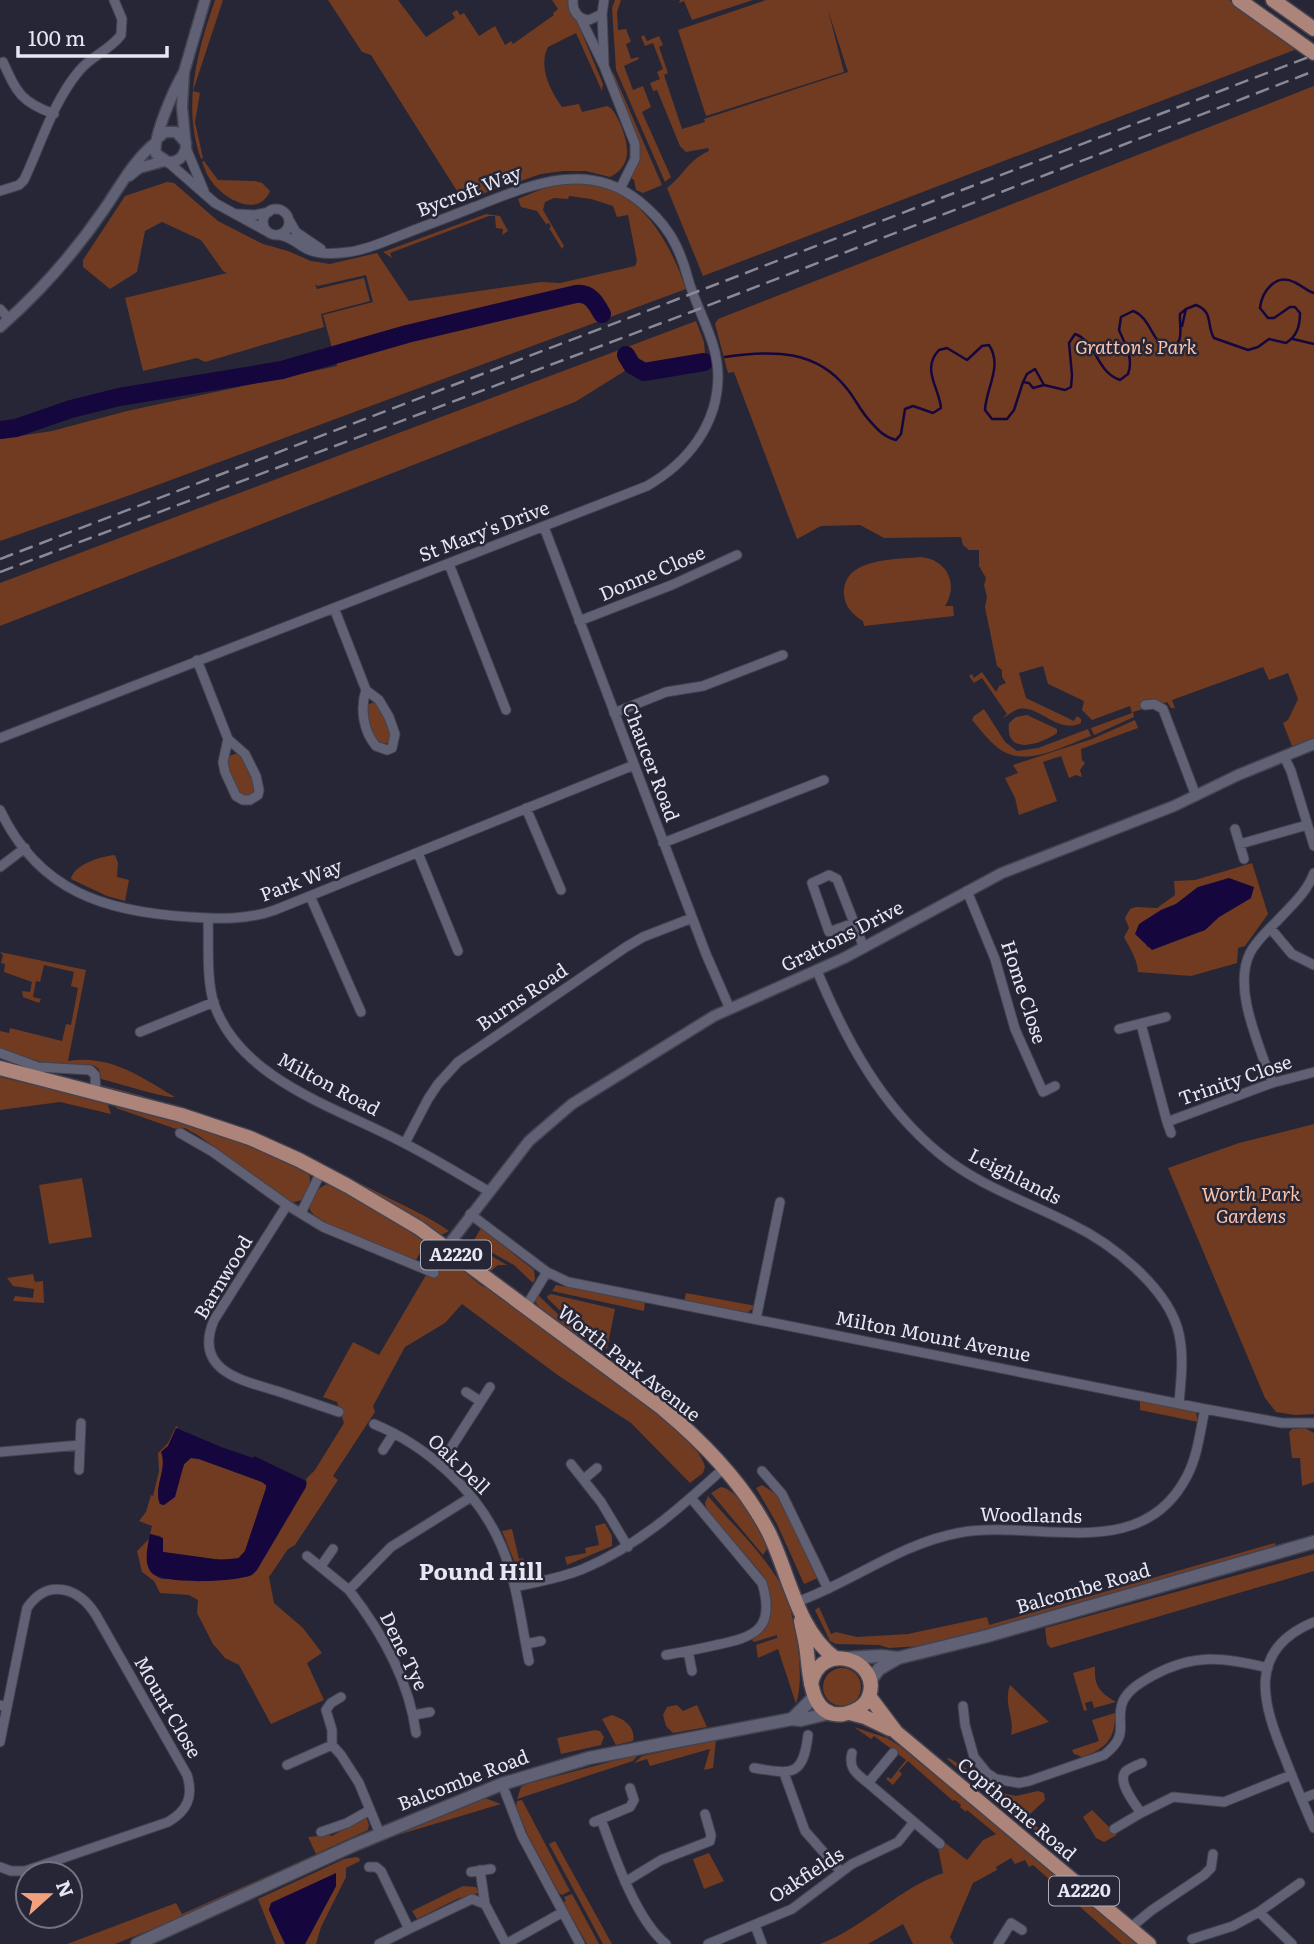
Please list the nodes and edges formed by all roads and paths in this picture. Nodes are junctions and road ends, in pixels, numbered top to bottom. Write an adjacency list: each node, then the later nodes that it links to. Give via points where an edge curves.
1 (114, 0): 14 (street, via 122,19 121,35 81,68)
2 (205, 0): 13 (street)
3 (573, 0): 8 (street, via 574,11)
4 (604, 0): 7 (street)
5 (1239, 0): 10 (main road)
6 (1273, 0): 9 (main road)
7 (602, 12): 8 (street, via 592,20); 12 (street)
8 (582, 19): 12 (street)
9 (1314, 29)
10 (1314, 53)
11 (4, 62): 14 (street, via 19,95)
12 (604, 66): 19 (street, via 636,149)
13 (184, 72): 15 (street); 16 (street)
14 (54, 114): 20 (street, via 24,180)
15 (156, 141): 16 (street, via 170,131 180,135); 17 (street, via 156,154); 18 (street)
16 (186, 145): 17 (street, via 179,160); 21 (street, Bycroft Way)
17 (166, 162): 18 (street, via 139,169); 21 (street, Bycroft Way)
18 (126, 178): 29 (street, via 79,242)
19 (620, 189): 27 (street, Bycroft Way, via 579,179 546,181 371,246); 30 (street, St Mary's Drive, via 657,216 679,248 715,350 715,402 702,435 662,478)
20 (0, 191)
21 (207, 195): 22 (street, Bycroft Way)
22 (226, 210): 23 (street, via 251,215); 25 (street, Bycroft Way)
23 (269, 212): 24 (street, via 280,210); 25 (street, via 263,222)
24 (288, 219): 26 (street, via 287,229); 27 (street, via 307,242)
25 (268, 232): 26 (street, Bycroft Way)
26 (279, 235): 27 (street, Bycroft Way, via 310,251)
27 (333, 253)
28 (0, 309): 29 (street)
29 (4, 323)
30 (544, 527): 32 (street, St Mary's Drive); 34 (street, Chaucer Road)
31 (737, 555): 34 (street, Donne Close)
32 (449, 564): 33 (street, St Mary's Drive); 39 (street)
33 (334, 608): 36 (street, St Mary's Drive); 37 (street)
34 (579, 621): 40 (street, Chaucer Road)
35 (783, 655): 40 (street)
36 (197, 660): 41 (street, St Mary's Drive); 42 (street)
37 (366, 690): 37 (street, via 379,700 393,727 395,740 387,750 376,746 367,729 362,707)
38 (1145, 705): 47 (street, via 1163,709)
39 (506, 710)
40 (614, 713): 45 (street, Chaucer Road)
41 (0, 738)
42 (228, 739): 42 (street, via 245,754 256,776 258,795 250,800 236,796 223,766)
43 (1314, 744): 44 (street, Grattons Drive)
44 (1284, 756): 47 (street, Grattons Drive); 50 (street)
45 (634, 765): 48 (street, Park Way); 52 (street, Chaucer Road)
46 (824, 780): 52 (street)
47 (1196, 796): 61 (street, Grattons Drive, via 1042,856)
48 (526, 808): 56 (street, Park Way); 60 (street)
49 (0, 810): 55 (street, Park Way)
50 (1307, 825): 53 (street); 54 (street)
51 (1235, 829): 53 (street)
52 (663, 843): 64 (street, Chaucer Road)
53 (1240, 844): 57 (street)
54 (1314, 846)
55 (25, 848): 58 (street); 63 (street, Park Way, via 58,881 105,904 142,913)
56 (418, 853): 62 (street, Park Way); 68 (street)
57 (1244, 859)
58 (0, 867)
59 (1314, 873): 66 (street)
60 (561, 890)
61 (967, 891): 67 (street, Grattons Drive); 82 (street, Home Close, via 1040,1094)
62 (310, 896): 63 (street, Park Way, via 256,916); 73 (street)
63 (208, 918): 71 (street, Milton Road)
64 (692, 918): 72 (street, Chaucer Road); 87 (street, Burns Road, via 626,947 470,1052 438,1084)
65 (854, 923): 65 (street, via 829,932 812,883 834,876); 67 (street)
66 (1271, 929): 69 (street, via 1292,954); 81 (street, via 1249,954 1244,978 1248,1008)
67 (864, 948): 70 (street, Grattons Drive)
68 (458, 951)
69 (1314, 965)
70 (817, 971): 72 (street, Grattons Drive); 102 (street, Leighlands, via 859,1060 920,1137 982,1183 1091,1235 1146,1277 1173,1315 1180,1337)
71 (214, 1003): 77 (street); 87 (street, Milton Road, via 234,1040 261,1067 289,1086)
72 (730, 1009): 89 (street, Grattons Drive, via 560,1113 529,1141)
73 (361, 1012)
74 (1166, 1017): 75 (street)
75 (1141, 1024): 76 (street); 84 (street, Trinity Close)
76 (1119, 1029)
77 (140, 1032)
78 (0, 1054): 83 (street, via 38,1067 90,1070 96,1075)
79 (0, 1068): 83 (main road, Worth Park Avenue / A2220)
80 (1314, 1072): 81 (street, Trinity Close)
81 (1272, 1083): 84 (street, Trinity Close)
82 (1055, 1086)
83 (96, 1093): 88 (main road, Worth Park Avenue / A2220, via 222,1128)
84 (1167, 1122): 86 (street, Trinity Close)
85 (180, 1133): 91 (street)
86 (1171, 1133)
87 (405, 1143): 89 (street, Milton Road)
88 (321, 1172): 92 (street); 94 (main road, Worth Park Avenue / A2220)
89 (488, 1191): 93 (street, Grattons Drive)
90 (780, 1202): 98 (street)
91 (287, 1205): 92 (street); 104 (street, Barnwood, via 214,1320 209,1350 219,1367 234,1377)
92 (300, 1213): 96 (street, via 347,1238)
93 (470, 1214): 94 (street, Grattons Drive); 95 (street, Milton Mount Avenue)
94 (446, 1248): 97 (main road, Worth Park Avenue / A2220)
95 (547, 1272): 97 (street); 98 (street, Milton Mount Avenue, via 568,1282)
96 (434, 1273)
97 (524, 1308): 115 (main road, Worth Park Avenue / A2220, via 662,1408)
98 (756, 1319): 102 (street, Milton Mount Avenue)
99 (490, 1387): 101 (street)
100 (466, 1392): 101 (street)
101 (480, 1401): 113 (street)
102 (1179, 1403): 103 (street, Milton Mount Avenue)
103 (1205, 1409): 106 (street, Milton Mount Avenue, via 1282,1423); 127 (street, Woodlands, via 1187,1476 1169,1501 1147,1519 1098,1533 959,1532 919,1545)
104 (339, 1412)
105 (81, 1423): 109 (street)
106 (1314, 1423)
107 (374, 1424): 108 (street, Oak Dell)
108 (394, 1433): 110 (street); 113 (street, Oak Dell)
109 (80, 1445): 111 (street); 116 (street)
110 (383, 1450)
111 (0, 1452)
112 (571, 1464): 118 (street)
113 (440, 1465): 119 (street, Oak Dell)
114 (597, 1468): 118 (street)
115 (724, 1468): 120 (street); 129 (main road, Worth Park Avenue / A2220, via 766,1528)
116 (79, 1470)
117 (762, 1471): 127 (street, via 782,1494)
118 (584, 1479): 122 (street)
119 (471, 1497): 126 (street, Oak Dell, via 502,1546); 128 (street, via 391,1547)
120 (691, 1498): 122 (street); 133 (street, via 762,1583 766,1609 762,1625 748,1637)
121 (1314, 1542): 136 (main road, Balcombe Road)
122 (628, 1547): 126 (street, via 583,1569)
123 (333, 1549): 125 (street)
124 (307, 1556): 125 (street, Dene Tye)
125 (321, 1566): 128 (street, Dene Tye)
126 (515, 1587): 132 (street, Oak Dell)
127 (828, 1589): 129 (street, Woodlands)
128 (349, 1590): 148 (street, Dene Tye, via 391,1657)
129 (797, 1602): 135 (main road, Worth Park Avenue / A2220, via 816,1637); 141 (main road)
130 (1314, 1622): 138 (street, via 1281,1644)
131 (541, 1641): 132 (street)
132 (526, 1644): 137 (street, Oak Dell)
133 (688, 1651): 134 (street); 139 (street)
134 (666, 1655)
135 (841, 1658): 136 (main road); 140 (main road, via 862,1666); 141 (main road, via 819,1667 813,1675)
136 (898, 1658): 140 (main road, Balcombe Road, via 879,1669)
137 (529, 1661)
138 (1268, 1668): 144 (street, via 1213,1658 1163,1670 1126,1697 1121,1733 1112,1749 1019,1783 996,1779 979,1764 968,1738); 161 (street, via 1266,1706)
139 (692, 1671)
140 (869, 1689): 147 (main road, via 864,1704); 150 (main road, Copthorne Road / A2220)
141 (813, 1691): 146 (main road); 149 (main road)
142 (341, 1697): 154 (street, via 326,1710)
143 (3, 1706): 153 (street, Mount Close); 177 (street, Mount Close, via 27,1608 50,1591 79,1595 96,1615 187,1775 190,1796 184,1811 168,1822 25,1871)
144 (963, 1706)
145 (430, 1712): 148 (street)
146 (830, 1713): 147 (main road); 149 (main road, Balcombe Road)
147 (850, 1713): 150 (main road)
148 (414, 1714): 151 (street, Dene Tye)
149 (792, 1719): 163 (main road, Balcombe Road, via 589,1758)
150 (896, 1732): 187 (main road, Copthorne Road / A2220)
151 (416, 1733)
152 (808, 1735): 160 (street, via 802,1763)
153 (0, 1742)
154 (332, 1745): 158 (street); 167 (street, via 359,1783)
155 (852, 1753): 162 (street, via 853,1770)
156 (893, 1753): 162 (street)
157 (1142, 1763): 168 (street, via 1123,1776)
158 (287, 1765)
159 (754, 1768): 160 (street)
160 (784, 1773): 180 (street, via 805,1831)
161 (1291, 1775): 166 (street); 168 (street, via 1224,1802 1173,1797)
162 (868, 1783): 170 (street)
163 (502, 1784): 174 (main road, Balcombe Road); 184 (street, via 522,1836)
164 (630, 1788): 181 (street, via 634,1800 630,1807 597,1821)
165 (1314, 1794): 166 (street)
166 (1302, 1799): 171 (street)
167 (370, 1810): 173 (street); 174 (street)
168 (1141, 1813): 172 (street)
169 (705, 1814): 181 (street, via 710,1841 662,1860)
170 (914, 1822): 175 (street); 180 (street, Oakfields, via 892,1846)
171 (1314, 1828)
172 (1114, 1829)
173 (321, 1832)
174 (380, 1834): 191 (main road, Balcombe Road)
175 (940, 1843)
176 (1213, 1854): 187 (street, via 1211,1868 1204,1875)
177 (0, 1867)
178 (369, 1867): 188 (street, via 382,1871)
179 (491, 1869): 183 (street, via 475,1871)
180 (841, 1872): 186 (street, Oakfields, via 792,1909)
181 (625, 1882): 195 (street)
182 (1300, 1883): 185 (street)
183 (485, 1904): 188 (street, via 467,1900); 193 (street)
184 (563, 1912): 193 (street); 194 (street)
185 (1259, 1912): 190 (street); 200 (street)
186 (755, 1925): 196 (street, Oakfields); 197 (street)
187 (1130, 1928): 199 (main road, Copthorne Road / A2220)
188 (409, 1929): 192 (street)
189 (1022, 1930): 198 (street, via 1011,1923)
190 (1192, 1939)
191 (137, 1944)
192 (379, 1944)
193 (506, 1944)
194 (580, 1944)
195 (666, 1944)
196 (708, 1944)
197 (762, 1944)
198 (998, 1944)
199 (1149, 1944)
200 (1292, 1944)

